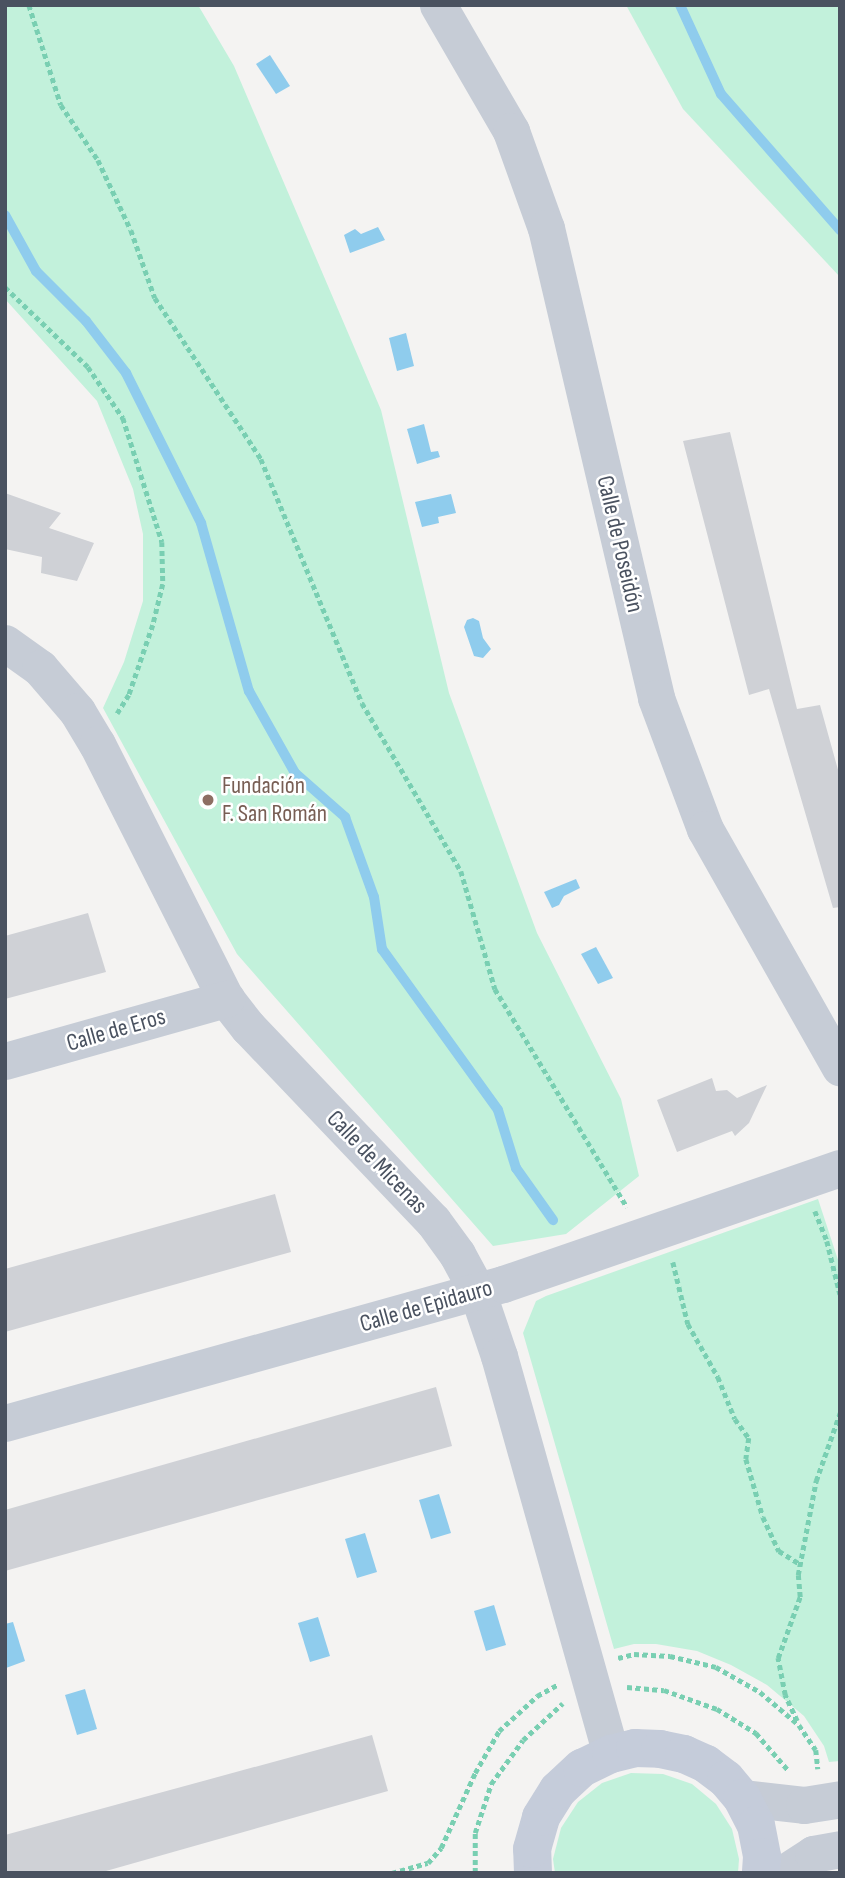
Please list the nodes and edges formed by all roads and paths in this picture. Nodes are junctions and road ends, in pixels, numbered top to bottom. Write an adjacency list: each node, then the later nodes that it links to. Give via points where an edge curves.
1 (29, 5): 11 (path, via 61,105 98,160 131,230 155,298 261,459 362,703 461,871 495,989)
2 (438, 5): 8 (street, Calle de Poseidón, via 511,131 546,228 656,698 705,829)
3 (5, 287): 5 (path, via 88,367 123,418 162,542 163,584 153,625 129,695)
4 (5, 643): 5 (street, Calle de Micenas, via 40,668 77,711)
5 (97, 744): 6 (street, Calle de Micenas)
6 (226, 999): 7 (street, Calle de Eros); 12 (street, Calle de Micenas, via 433,1221)
7 (5, 1062)
8 (840, 1068)
9 (840, 1168): 10 (street, Calle de Epidauro)
10 (803, 1181): 11 (street, Calle de Epidauro); 13 (path, via 827,1241)
11 (654, 1233): 12 (street, Calle de Epidauro); 16 (path, via 688,1324 749,1438 746,1459 763,1517 779,1551)
12 (477, 1291): 15 (street, Calle de Epidauro); 17 (street, Calle de Micenas)
13 (840, 1294)
14 (840, 1413): 16 (path, via 816,1481)
15 (5, 1423)
16 (800, 1564): 18 (path, via 800,1597 778,1658 785,1695)
17 (588, 1668): 19 (street, Calle de Micenas); 22 (path, via 630,1688 664,1690 717,1709 756,1733 791,1773); 24 (path, via 556,1712 523,1740 491,1784 475,1833)
18 (799, 1726)
19 (611, 1754): 20 (street, via 635,1748 684,1754 706,1764); 25 (street, via 582,1768 558,1790 541,1817)
20 (742, 1798): 22 (street); 26 (street, via 756,1825)
21 (840, 1799): 22 (street)
22 (804, 1805)
23 (840, 1849): 27 (street, via 813,1854)
24 (475, 1873)
25 (533, 1873)
26 (761, 1873)
27 (784, 1873)

